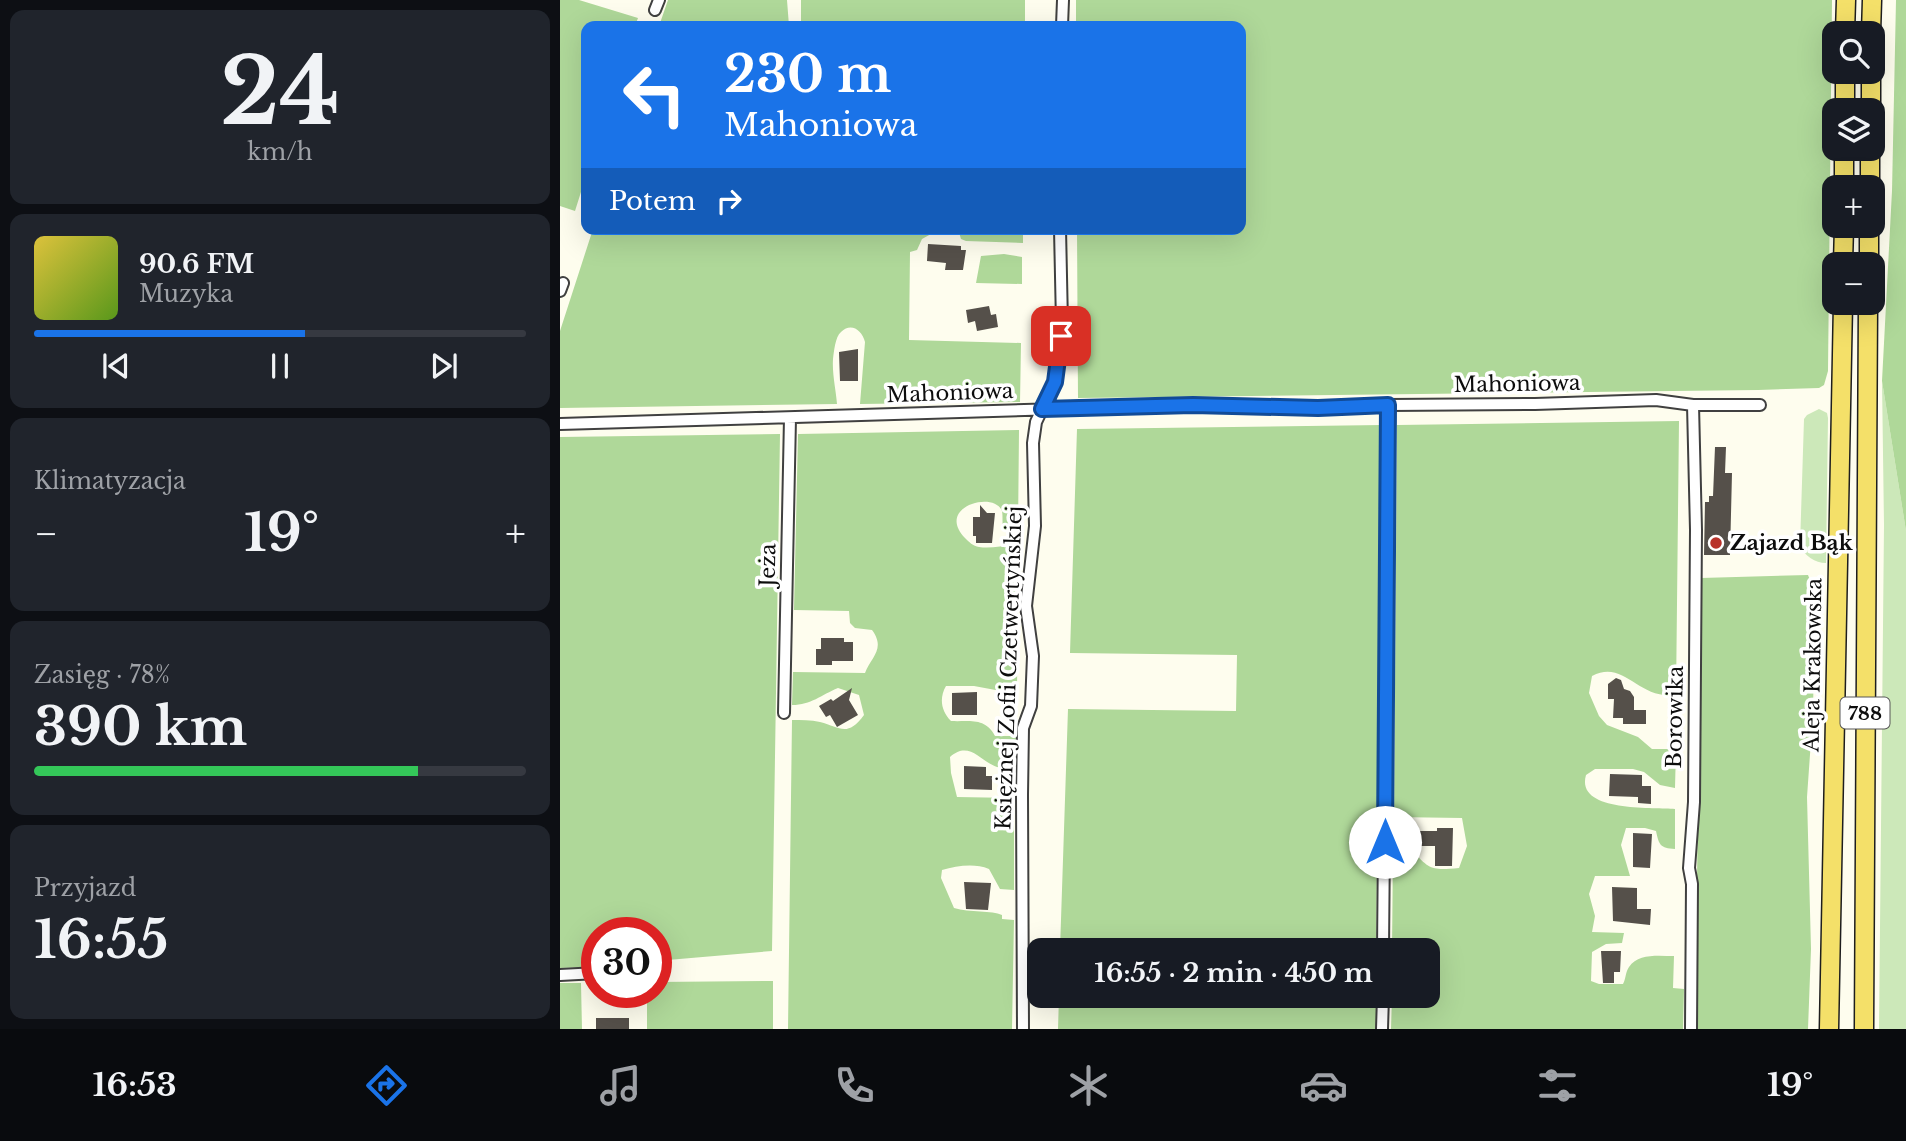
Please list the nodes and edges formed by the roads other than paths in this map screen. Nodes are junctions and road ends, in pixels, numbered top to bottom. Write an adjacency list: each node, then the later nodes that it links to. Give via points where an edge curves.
1 (1062, 0): 4 (street)
2 (1846, 0): 5 (main road)
3 (1872, 0): 6 (main road)
4 (1062, 21)
5 (1845, 21)
6 (1871, 21)
7 (1060, 235): 13 (street, Księżnej Zofii Czetwertyńskiej, via 1059,359 1055,382)
8 (1843, 315): 24 (main road, Aleja Krakowska / 788)
9 (1868, 315): 25 (main road, 788)
10 (1388, 405): 11 (street, Mahoniowa, via 1656,400); 13 (street, Mahoniowa); 17 (street)
11 (1693, 405): 12 (street, Mahoniowa); 23 (street, Borowika)
12 (1760, 405)
13 (1042, 409): 14 (street, Mahoniowa); 21 (street, Księżnej Zofii Czetwertyńskiej, via 1033,443 1035,526 1026,606 1033,656 1031,706 1023,728)
14 (790, 418): 15 (street, Mahoniowa); 16 (street, Jeża)
15 (560, 424)
16 (784, 713)
17 (1383, 938)
18 (581, 974): 19 (street)
19 (560, 975)
20 (1383, 1008): 22 (street)
21 (1023, 1029)
22 (1382, 1029)
23 (1691, 1029)
24 (1829, 1029)
25 (1864, 1029)

